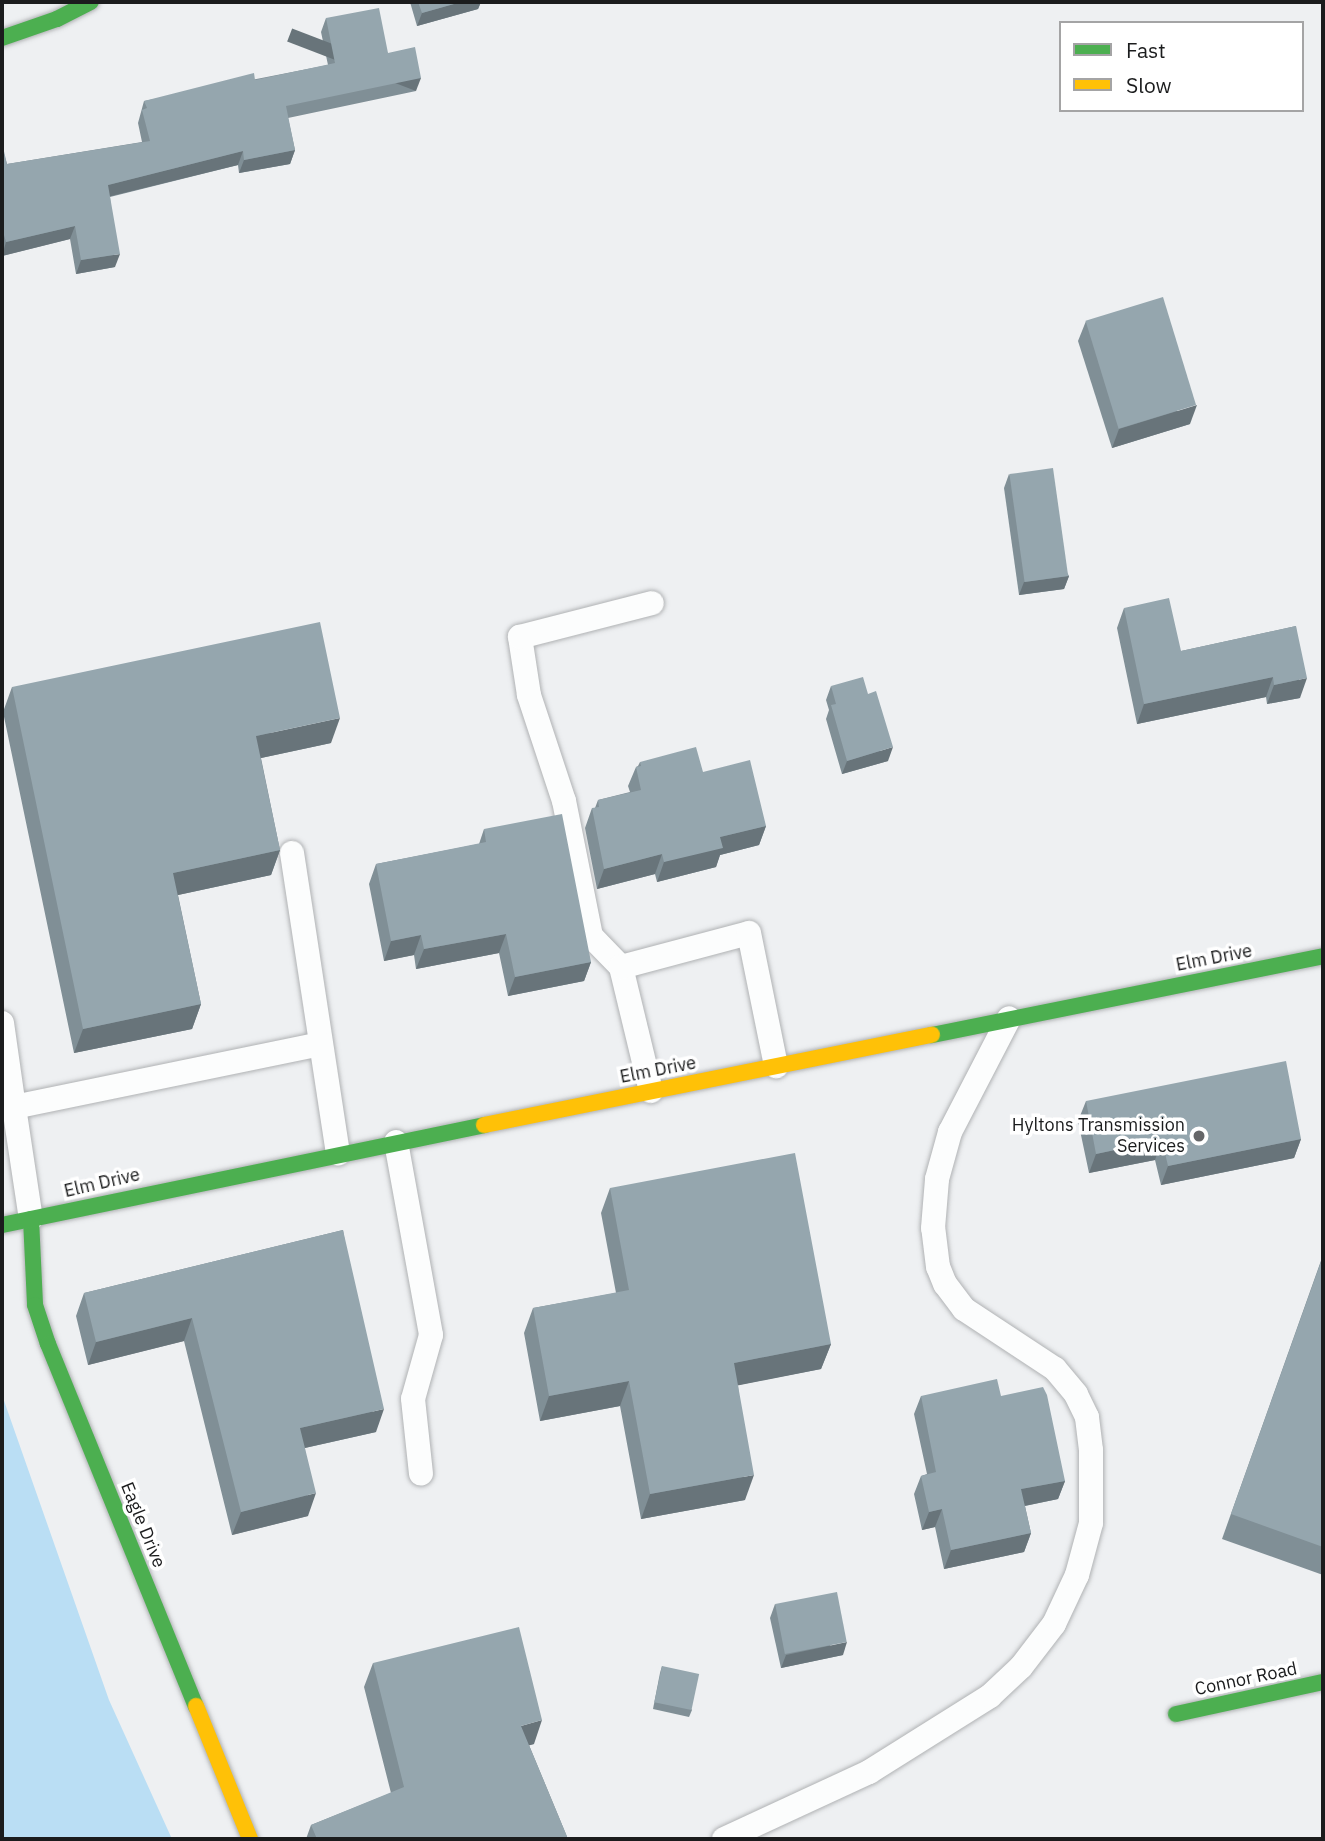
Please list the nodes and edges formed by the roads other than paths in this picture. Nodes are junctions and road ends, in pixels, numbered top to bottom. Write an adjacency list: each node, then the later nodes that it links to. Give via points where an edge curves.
1 (92, 2): 2 (street)
2 (2, 38)
3 (652, 603): 6 (lane, via 520,637 529,695 564,801 591,936)
4 (292, 853): 9 (lane)
5 (1323, 956): 7 (street, Elm Drive)
6 (621, 968): 10 (lane, via 749,933); 11 (lane)
7 (1009, 1018): 10 (street, Elm Drive); 21 (lane, via 950,1132 937,1180 933,1228 938,1267 964,1309 1055,1369 1076,1394 1087,1418 1091,1524 1077,1576 1054,1624 1021,1667 990,1696 869,1772)
8 (2, 1023): 12 (lane)
9 (321, 1044): 12 (lane); 14 (lane)
10 (776, 1066): 11 (street, Elm Drive)
11 (651, 1091): 13 (street, Elm Drive)
12 (15, 1107): 15 (lane)
13 (396, 1142): 14 (street, Elm Drive); 17 (lane, via 431,1335 413,1399)
14 (338, 1154): 15 (street, Elm Drive)
15 (31, 1219): 16 (street, Elm Drive); 20 (street, Eagle Drive, via 35,1305 48,1344)
16 (2, 1226)
17 (421, 1474)
18 (1323, 1682): 19 (street, Connor Road)
19 (1176, 1714)
20 (250, 1839)
21 (724, 1839)

